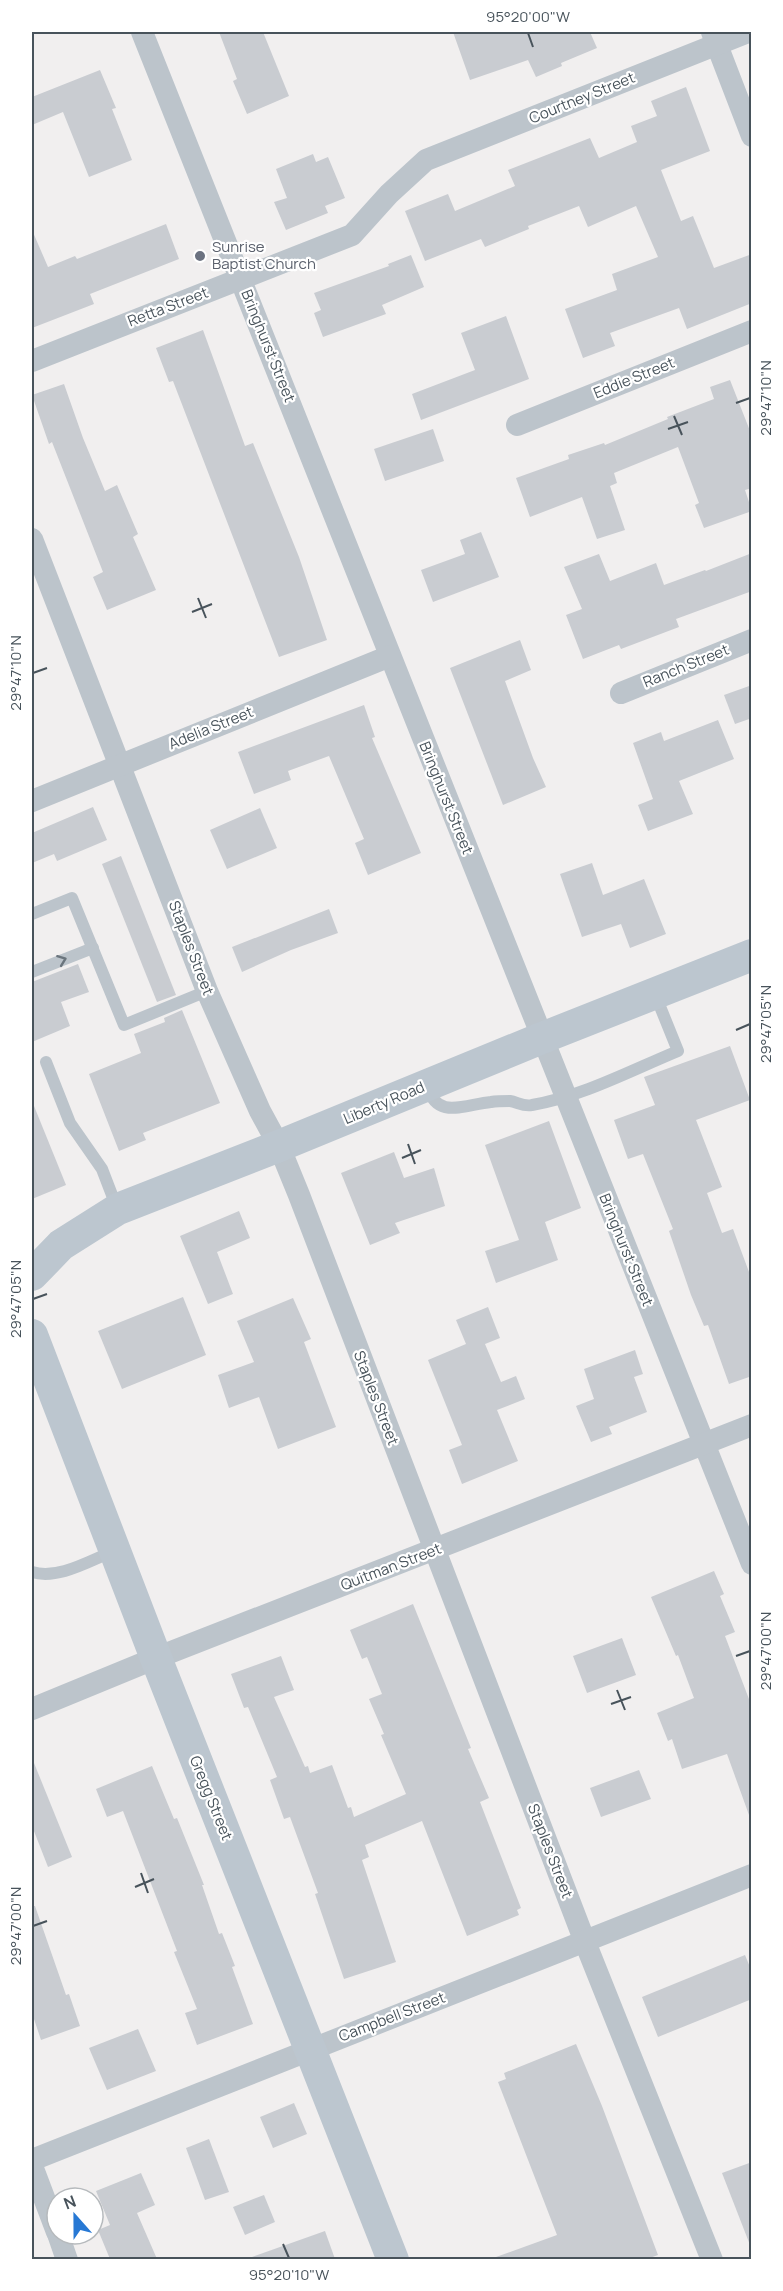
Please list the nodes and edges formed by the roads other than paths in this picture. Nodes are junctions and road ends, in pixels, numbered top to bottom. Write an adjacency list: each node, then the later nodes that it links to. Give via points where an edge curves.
1 (142, 32): 6 (street, Bringhurst Street)
2 (748, 32): 3 (street, Courtney Street)
3 (714, 38): 4 (street); 5 (street, Courtney Street, via 426,160)
4 (752, 136)
5 (417, 168): 6 (street, Retta Street, via 352,235)
6 (241, 279): 8 (street, Retta Street); 12 (street, Bringhurst Street)
7 (752, 331): 9 (street, Eddie Street)
8 (32, 361)
9 (517, 425)
10 (32, 539): 14 (street, Staples Street)
11 (752, 640): 13 (street, Ranch Street)
12 (390, 656): 14 (street, Adelia Street); 22 (street, Bringhurst Street)
13 (621, 693)
14 (120, 765): 15 (street, Adelia Street); 20 (street, Staples Street)
15 (32, 801)
16 (32, 914): 17 (lane, via 72,898)
17 (93, 948): 19 (lane, one-way to 17); 20 (lane, via 124,1025)
18 (752, 955): 21 (street, Liberty Road)
19 (32, 972)
20 (207, 991): 26 (street, Staples Street)
21 (655, 993): 22 (street, Liberty Road); 25 (lane, via 678,1051)
22 (542, 1038): 24 (street, Liberty Road); 25 (street, Bringhurst Street)
23 (46, 1062): 27 (lane, via 70,1123 102,1169)
24 (426, 1085): 25 (lane, via 436,1105 447,1108 511,1101 529,1106); 26 (street, Liberty Road)
25 (565, 1098): 31 (street, Bringhurst Street)
26 (279, 1146): 27 (street, Liberty Road); 33 (street, Staples Street)
27 (118, 1209): 28 (street, Liberty Road, via 61,1245)
28 (32, 1275)
29 (32, 1335): 32 (street, Gregg Street)
30 (752, 1425): 31 (street, Quitman Street)
31 (703, 1444): 33 (street, Quitman Street); 34 (street, Bringhurst Street)
32 (115, 1551): 35 (lane, via 54,1574); 36 (street, Gregg Street)
33 (434, 1551): 36 (street, Quitman Street); 39 (street, Staples Street)
34 (752, 1564)
35 (32, 1572)
36 (156, 1658): 37 (street, Quitman Street); 40 (street, Gregg Street)
37 (32, 1709)
38 (752, 1875): 39 (street, Campbell Street)
39 (585, 1942): 40 (street, Campbell Street); 45 (street, Staples Street)
40 (310, 2049): 41 (street, Campbell Street); 44 (street, Gregg Street)
41 (32, 2160)
42 (32, 2166): 43 (street)
43 (45, 2201)
44 (393, 2259)
45 (712, 2259)

